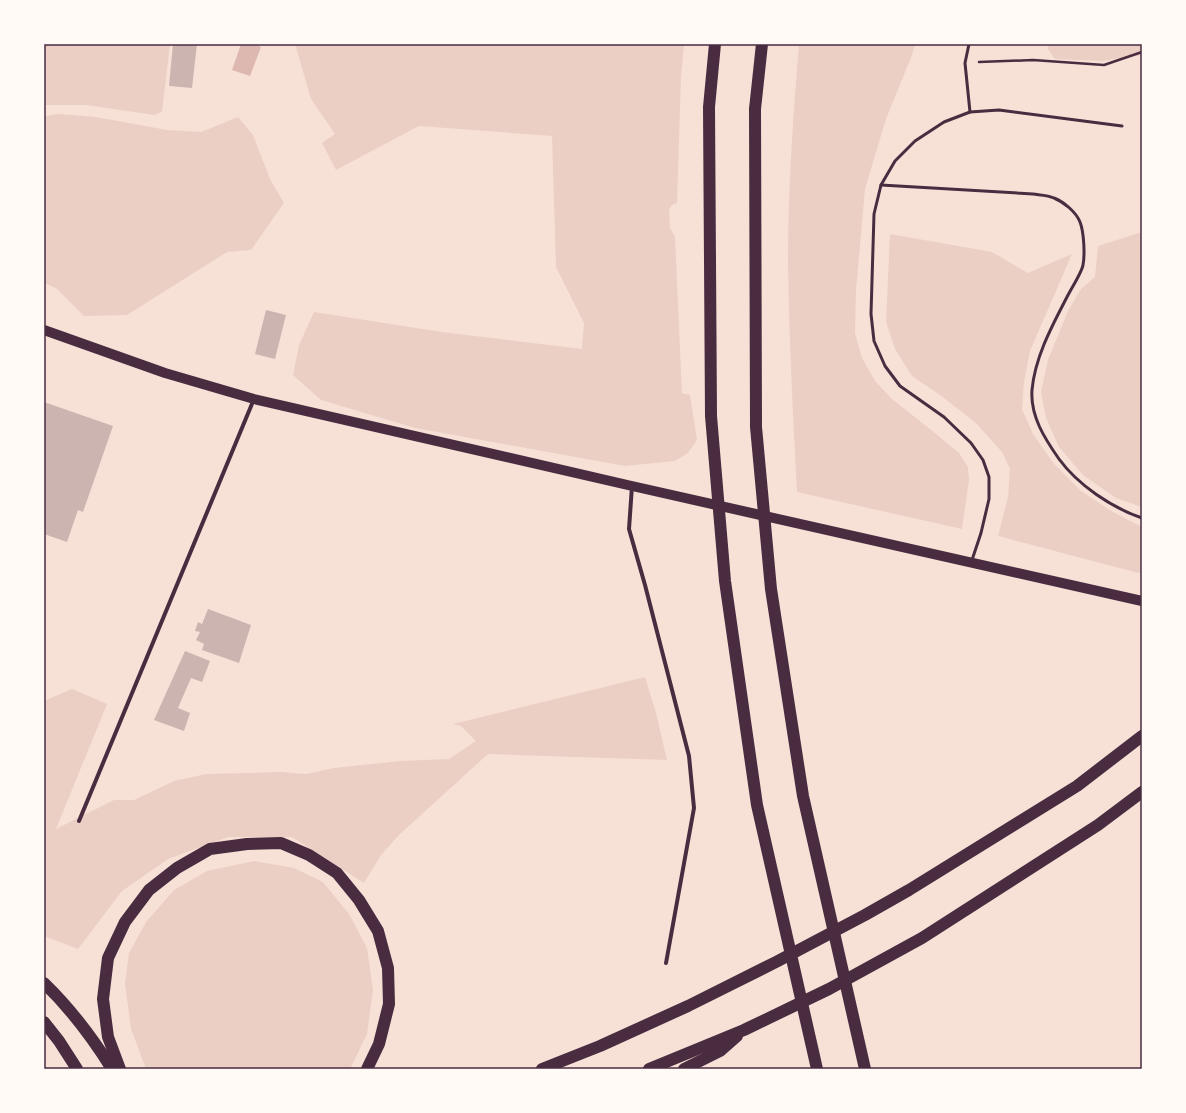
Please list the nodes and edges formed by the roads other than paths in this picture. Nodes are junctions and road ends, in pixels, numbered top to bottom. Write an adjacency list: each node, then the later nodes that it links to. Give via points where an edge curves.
1 (715, 44): 27 (highway, via 709,107 711,416 725,580 757,805)
2 (762, 44): 28 (highway, via 755,109 756,427 771,589 802,796)
3 (969, 44): 4 (lane, via 965,63)
4 (970, 112): 5 (lane, via 999,110); 6 (lane, via 944,122 915,141 895,161)
5 (1122, 126)
6 (881, 185): 10 (lane, via 1033,194 1054,198 1070,208 1080,222 1083,266 1051,328 1035,370 1032,392 1035,416 1047,442 1067,469 1110,503); 11 (lane, via 874,214 871,314 874,340 885,366 900,386 944,417 971,443 983,460 989,477 989,499)
7 (44, 330): 8 (main road, via 165,373)
8 (254, 399): 9 (main road); 15 (street)
9 (632, 486): 11 (main road); 16 (street, via 629,529 689,756 694,808)
10 (1142, 518)
11 (972, 562): 12 (main road)
12 (1142, 601)
13 (1142, 736): 24 (highway, via 1077,786 909,890 821,939 644,1026)
14 (1142, 792): 19 (highway, via 1098,825 922,938 829,989)
15 (79, 821)
16 (666, 963)
17 (44, 983): 21 (highway, via 78,1018)
18 (44, 1022): 20 (highway)
19 (744, 1030): 25 (highway); 26 (highway, via 720,1051)
20 (77, 1069)
21 (112, 1069)
22 (120, 1069): 23 (highway, via 108,1037 103,999 108,958 125,922 149,890 177,868 210,850 247,844 281,843 309,855 338,873 359,900 378,932 388,968 389,1004 380,1044)
23 (367, 1069)
24 (542, 1069)
25 (649, 1069)
26 (684, 1069)
27 (817, 1069)
28 (864, 1069)

